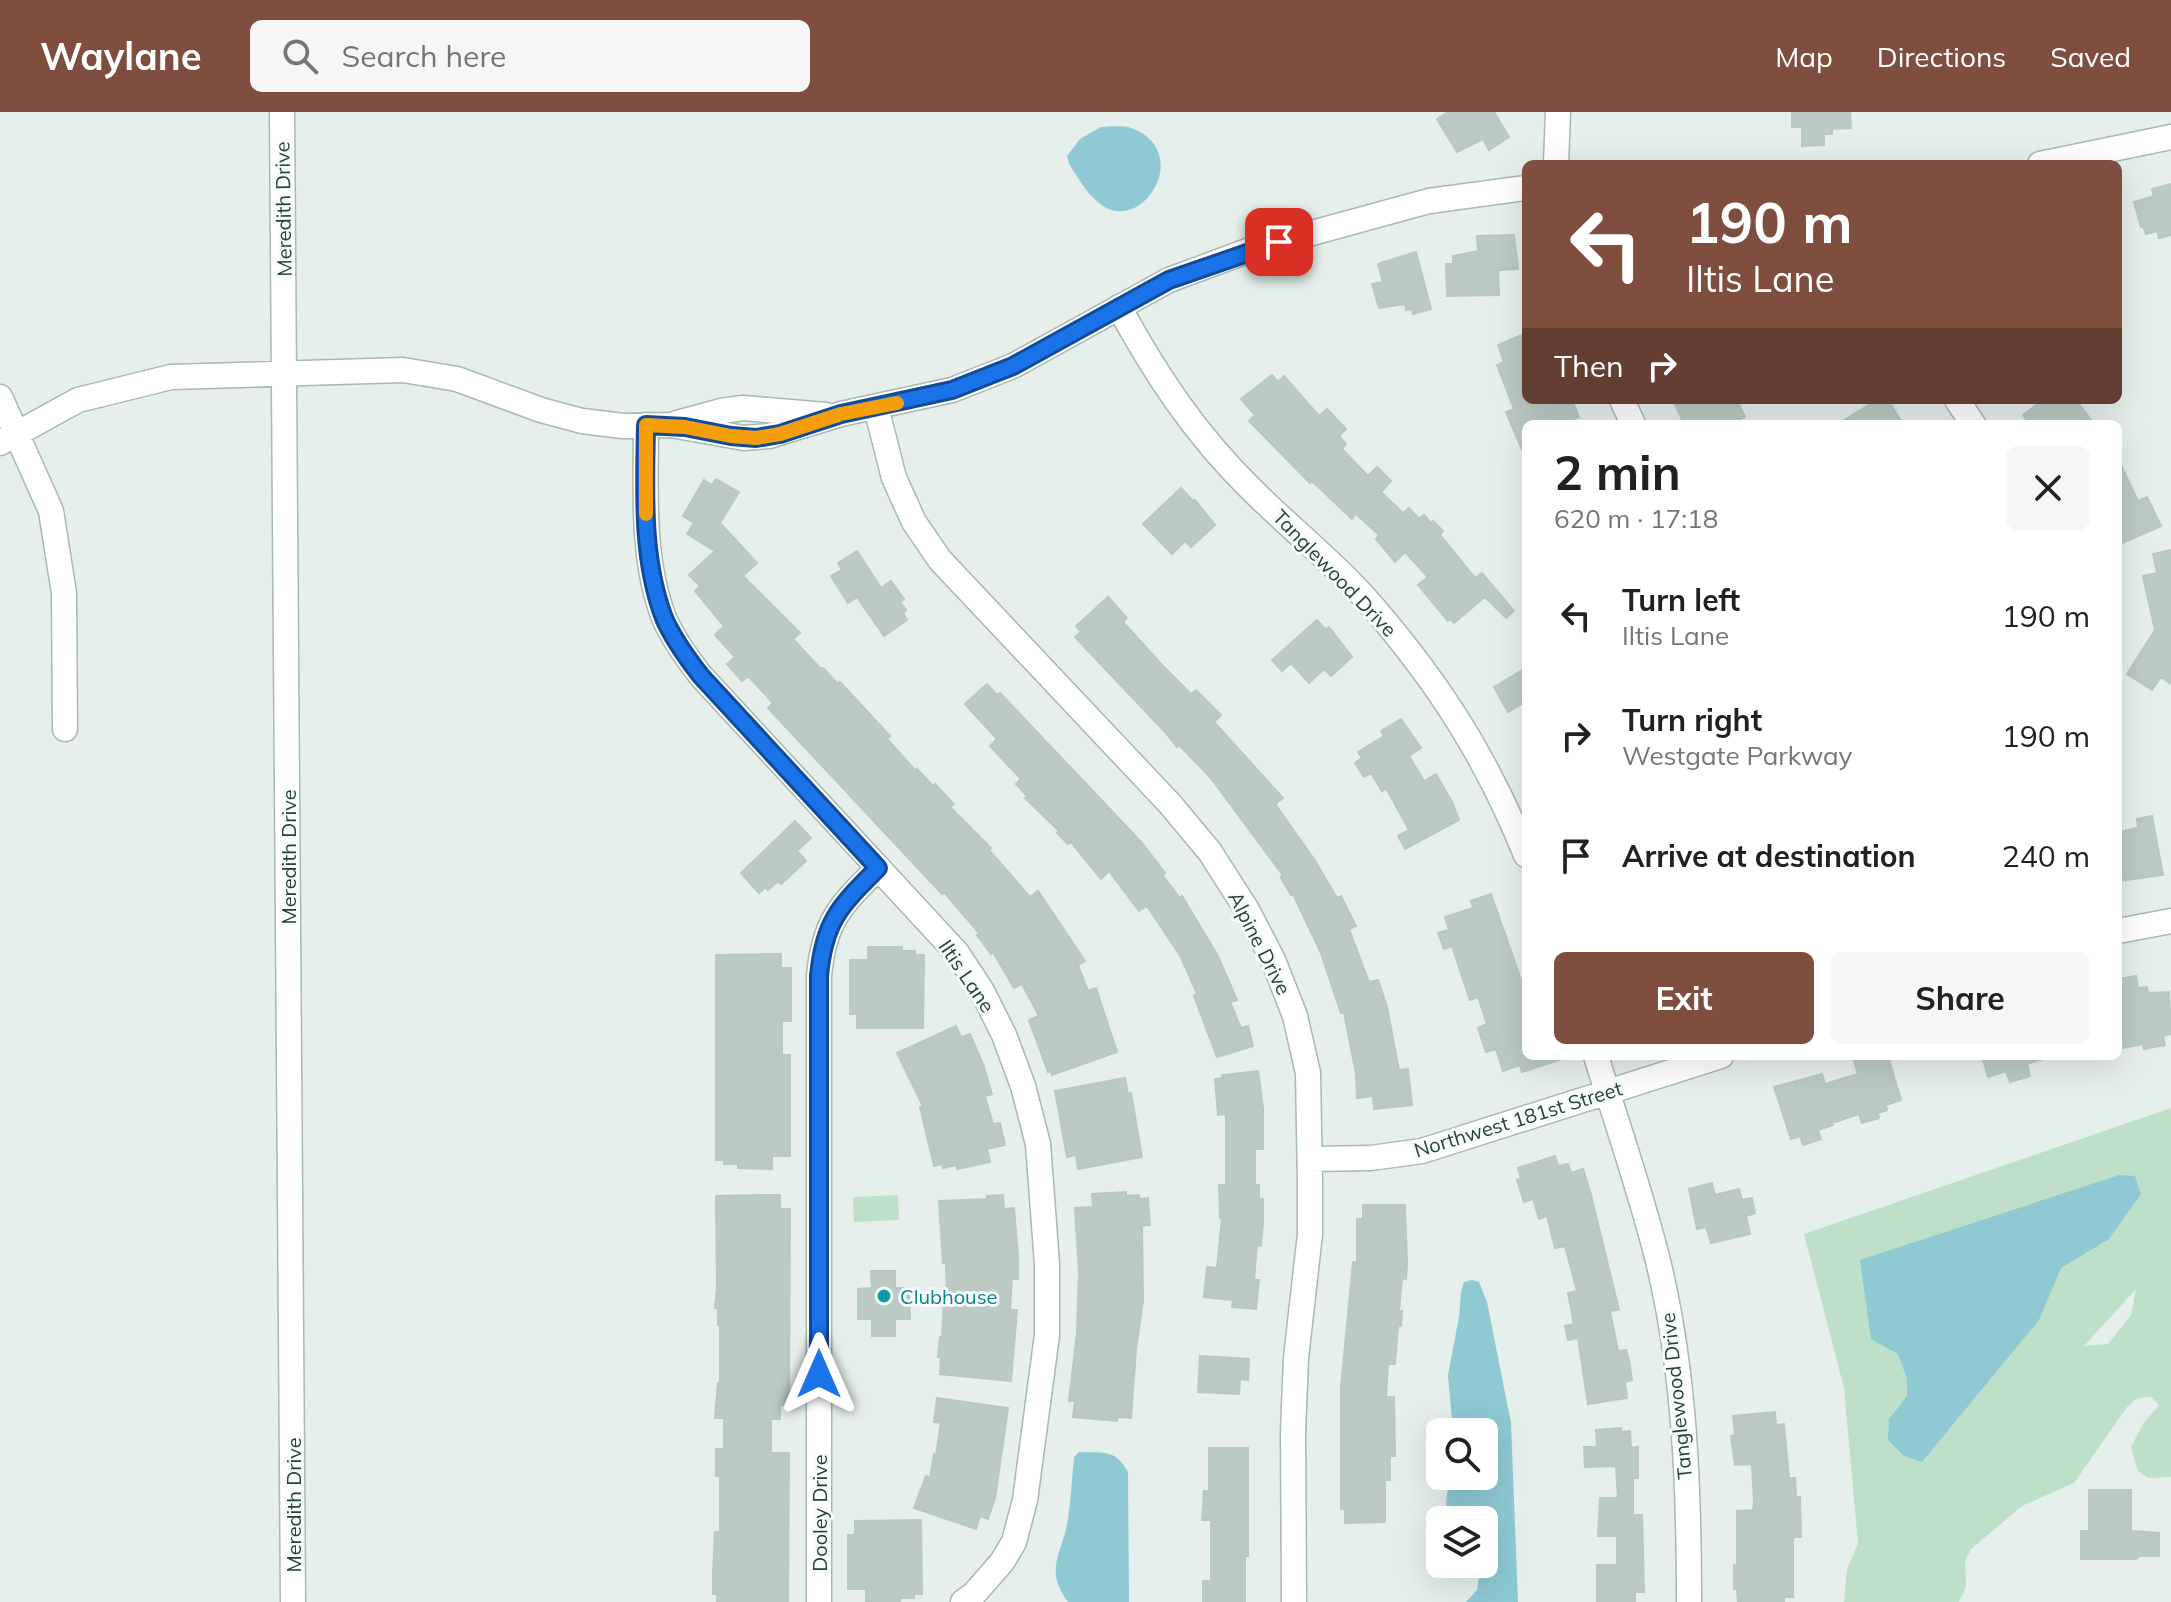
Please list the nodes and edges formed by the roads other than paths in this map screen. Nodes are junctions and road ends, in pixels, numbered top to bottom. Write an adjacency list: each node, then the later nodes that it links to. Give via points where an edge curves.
1 (282, 112): 8 (street, Meredith Drive)
2 (1558, 112): 4 (street)
3 (2171, 137): 5 (street)
4 (1556, 160)
5 (2059, 160)
6 (1522, 188): 7 (street, via 1429,201 1250,250 1169,280)
7 (1119, 307): 10 (street, via 1013,366 952,390); 14 (street, Tanglewood Drive, via 1148,361 1192,423 1250,488 1372,605 1431,677 1504,800)
8 (284, 375): 11 (street, via 403,370 457,379 582,421); 12 (street, via 171,377 78,400); 22 (street, Meredith Drive)
9 (0, 397): 12 (street)
10 (876, 407): 11 (street, via 841,414 743,408); 21 (street, Alpine Drive, via 894,478 914,522 940,560 1170,804 1210,852 1247,910 1295,1016 1308,1073)
11 (659, 425): 15 (street, Iltis Lane, via 645,502 654,586 665,620 701,676)
12 (9, 439): 13 (street, via 51,511 64,593)
13 (65, 729)
14 (1522, 845)
15 (878, 868): 23 (street, Dooley Drive, via 838,910 821,950); 24 (street, Iltis Lane, via 957,953 982,991 1023,1086 1038,1144 1047,1335 1025,1500 1014,1542 1002,1562)
16 (2171, 921): 17 (street)
17 (2122, 930)
18 (1597, 1060): 20 (street, Tanglewood Drive)
19 (1709, 1060): 20 (street, Northwest 181st Street)
20 (1607, 1093): 21 (street, Northwest 181st Street, via 1422,1151); 26 (street, Tanglewood Drive, via 1658,1261 1675,1352 1684,1441)
21 (1310, 1159): 25 (street, Alpine Drive, via 1310,1234 1293,1431)
22 (293, 1602)
23 (819, 1602)
24 (963, 1602)
25 (1294, 1602)
26 (1689, 1602)

